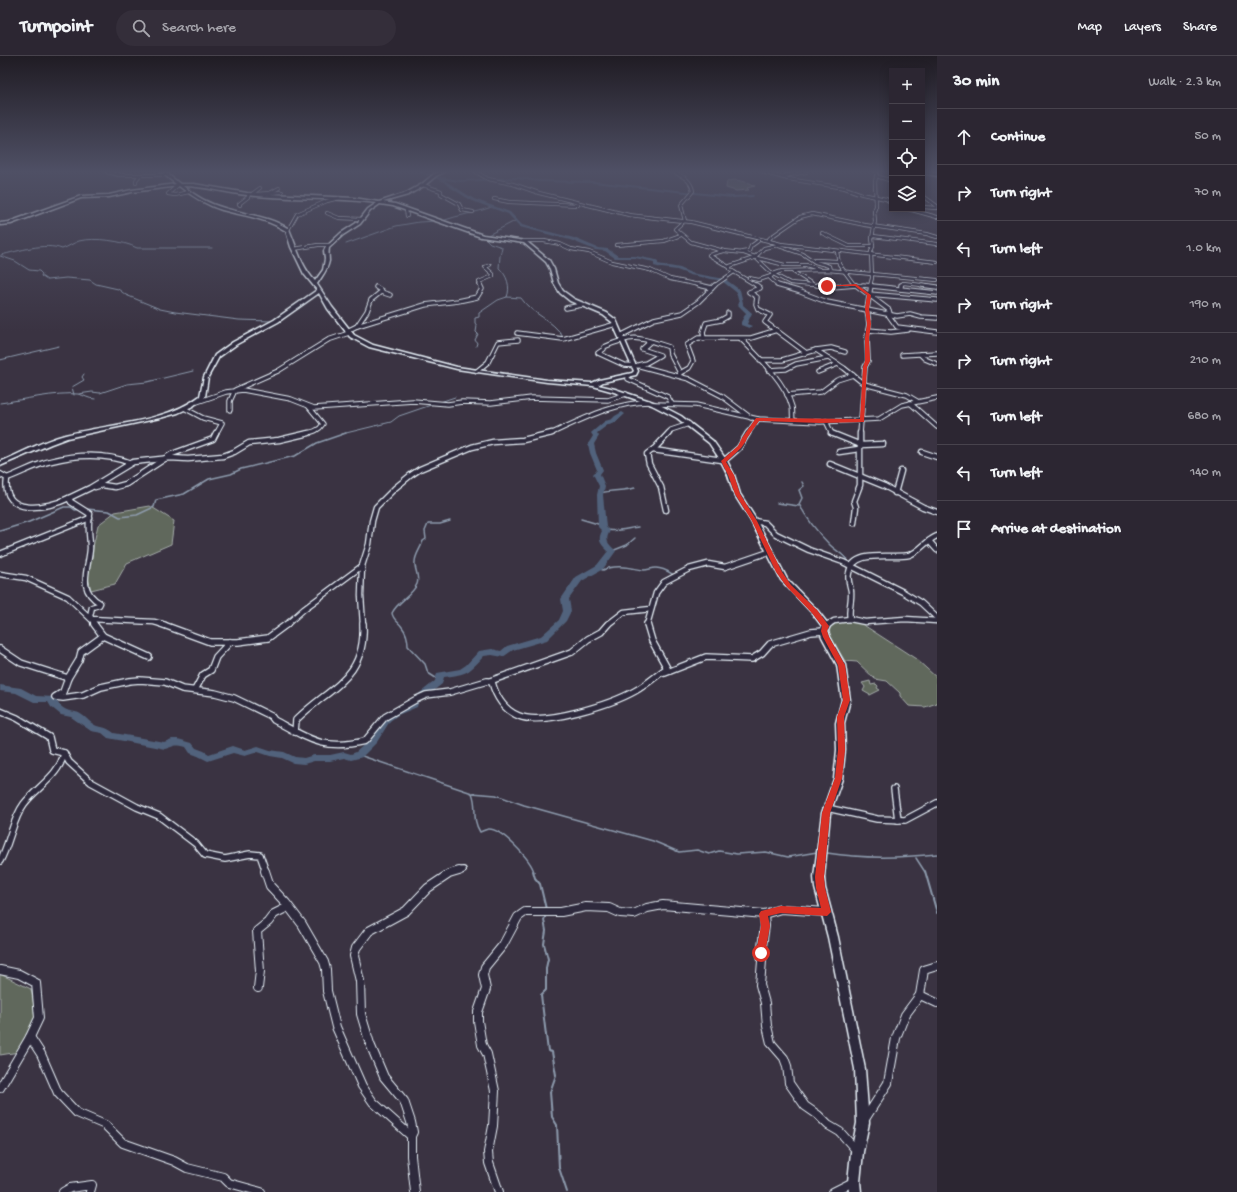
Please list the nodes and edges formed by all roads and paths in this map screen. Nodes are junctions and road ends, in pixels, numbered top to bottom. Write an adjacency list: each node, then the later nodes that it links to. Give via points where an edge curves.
1 (279, 225): 10 (street)
2 (291, 225): 10 (street)
3 (355, 225): 20 (street)
4 (453, 225): 16 (street, via 482,236)
5 (679, 225): 12 (street, via 675,228)
6 (705, 225): 15 (street)
7 (788, 225): 17 (street, via 771,237)
8 (869, 225): 9 (street)
9 (874, 226): 13 (street); 14 (street)
10 (288, 230): 25 (street)
11 (822, 234): 23 (street, via 849,246)
12 (681, 235): 21 (street, via 664,241); 27 (street, via 691,242)
13 (872, 236): 19 (street); 23 (street)
14 (937, 237)
15 (757, 240): 17 (street); 26 (street); 29 (street, via 749,251)
16 (523, 241): 53 (street, via 560,244 589,252 607,261); 61 (street, via 548,261 561,292)
17 (770, 242): 18 (street)
18 (781, 244): 22 (street); 24 (street)
19 (937, 244)
20 (330, 245): 25 (street); 47 (street, via 326,251 326,270)
21 (616, 245)
22 (776, 245): 26 (street); 30 (street)
23 (873, 246): 31 (street)
24 (805, 247): 28 (street); 30 (street)
25 (294, 249): 47 (street)
26 (761, 250): 32 (street)
27 (724, 251): 29 (street); 37 (street, via 709,255)
28 (837, 251): 31 (street); 34 (street)
29 (740, 253): 32 (street)
30 (802, 254): 33 (street)
31 (871, 255): 35 (street); 43 (street)
32 (756, 258): 37 (street); 38 (street); 44 (street)
33 (812, 261): 34 (street); 39 (street, via 829,266)
34 (838, 261): 42 (street)
35 (937, 262)
36 (490, 265): 68 (street, via 485,267 493,276 479,282 482,289 477,297 402,311)
37 (729, 267): 41 (street)
38 (824, 270): 39 (street); 40 (street)
39 (830, 270): 42 (street)
40 (792, 271): 44 (street); 48 (street)
41 (734, 272): 45 (street); 53 (street)
42 (844, 272): 43 (street); 49 (street)
43 (871, 273): 46 (street); 50 (street)
44 (772, 275): 45 (street, via 759,280); 48 (street, via 790,283); 63 (street, via 771,280 780,287 824,301)
45 (745, 277): 70 (street, via 760,288 749,292 757,297 758,309 770,315 765,322)
46 (937, 280)
47 (314, 284): 55 (street)
48 (814, 285): 49 (street)
49 (856, 285): 50 (street); 58 (street)
50 (871, 286): 54 (street); 58 (street)
51 (937, 286): 54 (street, via 903,283)
52 (376, 287): 56 (street)
53 (712, 288): 75 (street, via 682,313 654,319)
54 (901, 289): 57 (street)
55 (319, 291): 72 (street); 105 (street, via 276,321 217,356 206,377 203,394)
56 (381, 292): 59 (street); 68 (street, via 371,300)
57 (937, 293)
58 (869, 294): 60 (street); 63 (street); 65 (street, via 889,310)
59 (390, 295)
60 (937, 300)
61 (582, 305): 62 (street); 67 (street, via 606,314)
62 (566, 308)
63 (867, 309): 65 (street); 71 (street)
64 (728, 313): 76 (street, via 722,320 706,323)
65 (888, 314): 66 (street, via 914,314); 69 (street, via 897,327)
66 (937, 318)
67 (616, 324): 73 (street, via 563,339); 75 (street)
68 (357, 326): 72 (street)
69 (918, 329): 71 (street, via 891,332); 74 (street)
70 (777, 330): 77 (street); 81 (street)
71 (868, 330): 97 (street, via 868,361)
72 (348, 332): 92 (street, via 377,348); 99 (street, via 328,340 278,371)
73 (517, 333)
74 (936, 333)
75 (622, 337): 79 (street, via 640,338); 90 (street); 90 (street, via 598,353 614,362)
76 (704, 339): 77 (street); 94 (street, via 698,338 687,344 693,361 689,368)
77 (741, 339): 87 (street)
78 (518, 340): 92 (street, via 498,342 488,362)
79 (650, 342): 90 (street, via 642,349 660,355); 94 (street, via 669,346)
80 (816, 350): 81 (street); 82 (street, via 831,348); 86 (street)
81 (805, 352): 87 (street, via 782,360)
82 (845, 352)
83 (937, 353): 84 (street)
84 (920, 354): 85 (street); 89 (street)
85 (902, 355)
86 (828, 358): 88 (street); 91 (street, via 795,364 786,369)
87 (760, 360): 91 (street)
88 (838, 364): 93 (street); 95 (street)
89 (937, 364)
90 (636, 365): 94 (street); 96 (street, via 636,373)
91 (769, 370): 101 (street)
92 (477, 371): 98 (street)
93 (818, 372)
94 (680, 374): 112 (street, via 716,392)
95 (853, 375): 97 (street); 101 (street, via 837,380 821,392)
96 (628, 376): 98 (street); 108 (street, via 628,379 668,397)
97 (864, 384): 103 (street, via 907,395); 116 (street)
98 (592, 385): 100 (street)
99 (235, 390): 105 (street); 110 (street, via 271,394 294,400); 111 (street, via 230,401)
100 (626, 394): 106 (street); 110 (street, via 608,400 532,398 491,403 413,402)
101 (787, 395): 114 (street, via 792,407)
102 (937, 398): 103 (street)
103 (918, 401): 104 (street); 107 (street)
104 (937, 401)
105 (197, 402): 109 (street)
106 (652, 403): 108 (street); 117 (street); 147 (street, via 633,402 542,436 472,447 420,469 398,485 376,507)
107 (910, 403): 116 (street, via 879,419); 118 (street)
108 (672, 404): 112 (street, via 696,405)
109 (184, 408): 125 (street, via 222,426 213,438); 128 (street, via 141,421 67,436)
110 (309, 408): 125 (street, via 323,424 316,431 279,440 249,443 223,456)
111 (230, 410)
112 (752, 418): 113 (street)
113 (758, 419): 114 (street); 126 (street, via 740,447)
114 (793, 420): 115 (street)
115 (826, 421): 116 (street); 120 (street, via 832,434)
116 (862, 421): 120 (street)
117 (689, 424): 121 (street, via 671,430); 126 (street, via 709,439)
118 (937, 427)
119 (883, 444): 120 (street)
120 (860, 447): 122 (street); 132 (street)
121 (653, 450): 126 (street); 137 (street, via 647,454 647,458 661,489)
122 (839, 452)
123 (922, 452): 124 (street)
124 (937, 458)
125 (165, 459): 127 (street); 134 (street, via 126,484)
126 (723, 461): 140 (street, via 740,499)
127 (131, 463): 133 (street, via 115,457 93,454 50,461); 134 (street)
128 (0, 464)
129 (830, 464): 132 (street)
130 (901, 471): 135 (street)
131 (0, 474): 133 (street)
132 (860, 477): 135 (street); 141 (street, via 854,501)
133 (6, 478): 136 (street, via 6,495 21,506 44,507)
134 (90, 488): 136 (street)
135 (895, 493): 138 (street)
136 (69, 498): 139 (street, via 90,514)
137 (666, 510)
138 (937, 512)
139 (90, 518): 146 (street); 152 (street, via 90,550 85,575 91,598 100,603 99,606 92,607)
140 (754, 521): 145 (street); 148 (street, via 765,523 776,534 809,550)
141 (854, 523)
142 (937, 536): 143 (street)
143 (929, 541): 144 (street); 148 (street, via 908,556 871,556)
144 (937, 550)
145 (769, 552): 150 (street, via 725,567 708,564 683,572 660,586); 155 (street, via 784,580 815,612)
146 (0, 554)
147 (362, 566): 157 (street, via 279,631 262,639); 165 (street, via 361,600 365,636 360,657 343,681 296,720)
148 (852, 566): 151 (street, via 910,596); 153 (street, via 848,576 851,590 848,612)
149 (0, 574): 152 (street, via 26,578 68,597)
150 (651, 609): 161 (street, via 647,627 655,649 667,668); 162 (street, via 624,612 572,652)
151 (937, 618)
152 (91, 619): 156 (street); 157 (street, via 154,622 205,641)
153 (850, 619): 154 (street, via 865,622 905,619); 155 (street, via 834,621)
154 (937, 621)
155 (825, 628): 161 (street, via 770,644 762,653 752,658 706,657); 169 (street, via 841,665 846,700 841,717 838,778)
156 (103, 636): 159 (street); 160 (street, via 81,652)
157 (230, 642): 163 (street, via 216,657)
158 (0, 649): 160 (street, via 21,663)
159 (149, 657)
160 (68, 678): 163 (street, via 63,692 55,697 84,695 101,687 140,680 165,682 182,689)
161 (655, 678): 162 (street, via 624,696 597,707 568,715 534,718 521,717 509,711 496,696)
162 (490, 681): 165 (street, via 450,692 426,695 391,712 365,741 357,744 325,744)
163 (195, 690): 165 (street, via 234,698 254,710 271,716)
164 (0, 712): 166 (street, via 17,718 49,737 52,750)
165 (295, 732)
166 (64, 753): 171 (street, via 60,765 22,807); 173 (street, via 69,762 91,782 138,808 159,816 196,844 205,855 225,859 250,854 260,855 270,886)
167 (894, 788): 170 (street)
168 (937, 803): 170 (street, via 905,820)
169 (827, 808): 170 (street, via 877,819); 174 (street, via 819,877)
170 (898, 820)
171 (0, 861)
172 (463, 870): 184 (street, via 449,874 428,888 406,911 369,931 356,948 354,956 360,980 360,1006 365,1028 384,1077 404,1100 413,1132)
173 (288, 907): 178 (street, via 274,914 257,931 260,970); 184 (street, via 302,924 324,962 327,991 336,1027 362,1086 373,1102)
174 (827, 912): 175 (street, via 781,909); 183 (street, via 856,1044)
175 (764, 914): 185 (street, via 760,985 766,1003 771,1043 784,1058 789,1083 805,1106 840,1132); 191 (street, via 663,905 634,914 620,914 609,908 586,907 560,912 525,912 518,917 503,945 485,967 483,975 486,989 478,1012 482,1045 487,1054 495,1091 493,1126 488,1152)
176 (937, 966): 179 (street, via 924,970)
177 (0, 970): 181 (street, via 14,972 36,983 39,1018)
178 (258, 988)
179 (920, 995): 180 (street); 183 (street, via 905,1015 896,1038 888,1083)
180 (937, 1003)
181 (30, 1037): 182 (street); 189 (street, via 41,1054 58,1093 77,1113 105,1125 123,1143)
182 (0, 1088)
183 (863, 1123): 185 (street)
184 (411, 1136): 190 (street)
185 (858, 1152): 186 (street)
186 (854, 1182): 192 (street); 193 (street)
187 (63, 1192): 188 (street, via 70,1188 92,1185)
188 (90, 1192)
189 (260, 1192)
190 (415, 1192)
191 (499, 1192)
192 (833, 1192)
193 (855, 1192)

